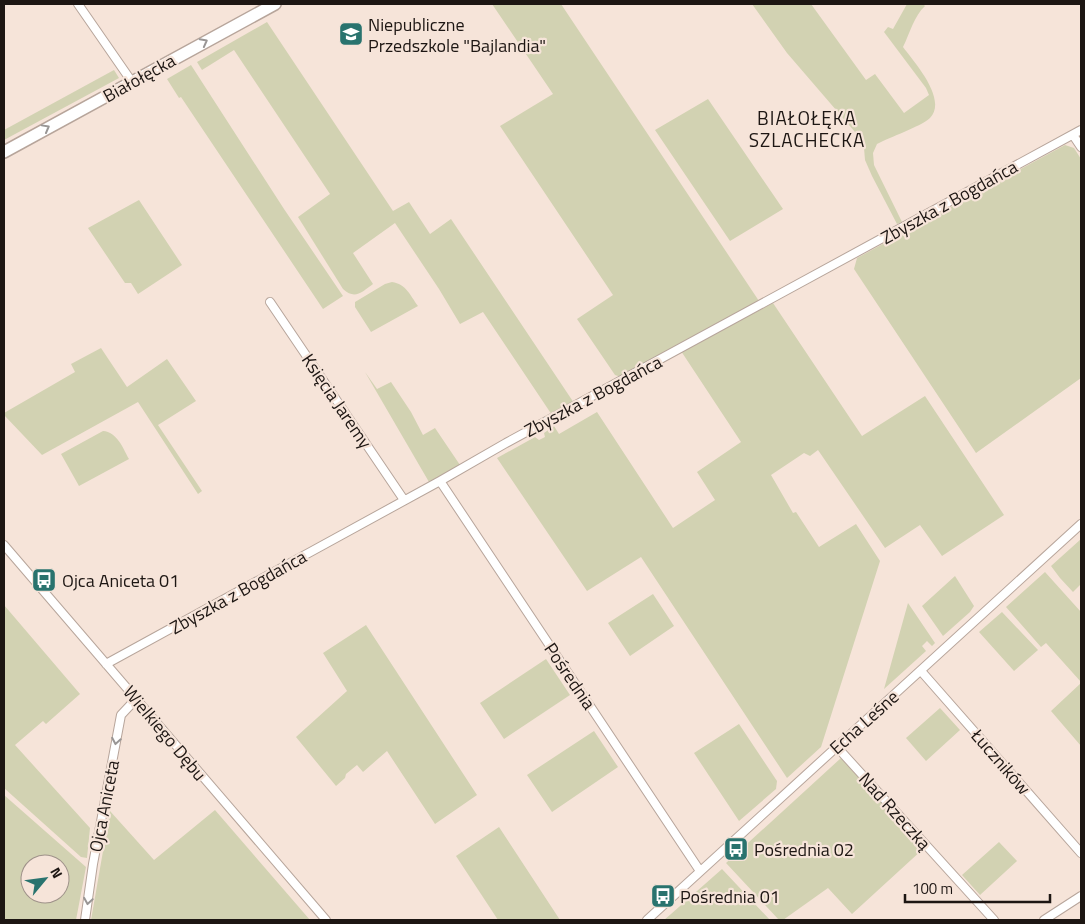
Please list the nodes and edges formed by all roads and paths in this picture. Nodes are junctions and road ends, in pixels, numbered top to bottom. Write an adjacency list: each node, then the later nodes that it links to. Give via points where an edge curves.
1 (78, 4): 3 (street)
2 (275, 4): 3 (street, Białołęcka, one-way to 2)
3 (132, 82): 7 (street, Białołęcka, one-way to 3)
4 (1081, 130): 5 (street, Zbyszka z Bogdańca)
5 (1073, 134): 6 (street); 9 (street, Zbyszka z Bogdańca)
6 (1081, 147)
7 (4, 152)
8 (270, 302): 10 (street, Księcia Jaremy)
9 (440, 481): 10 (street, Zbyszka z Bogdańca); 18 (street, Pośrednia)
10 (404, 500): 13 (street, Zbyszka z Bogdańca)
11 (1081, 524): 14 (street, Echa Leśne)
12 (4, 545): 13 (street, Wielkiego Dębu)
13 (106, 664): 15 (street, Wielkiego Dębu)
14 (921, 671): 16 (street, Echa Leśne); 17 (street, Łuczników)
15 (136, 699): 20 (street, Ojca Aniceta, one-way to 20, via 121,715); 21 (street, Wielkiego Dębu)
16 (837, 747): 18 (street, Echa Leśne); 23 (street, Nad Rzeczką)
17 (1081, 853)
18 (700, 871): 22 (street, Echa Leśne)
19 (1081, 896): 24 (street)
20 (85, 920)
21 (326, 920)
22 (647, 920)
23 (994, 920)
24 (1044, 920)

